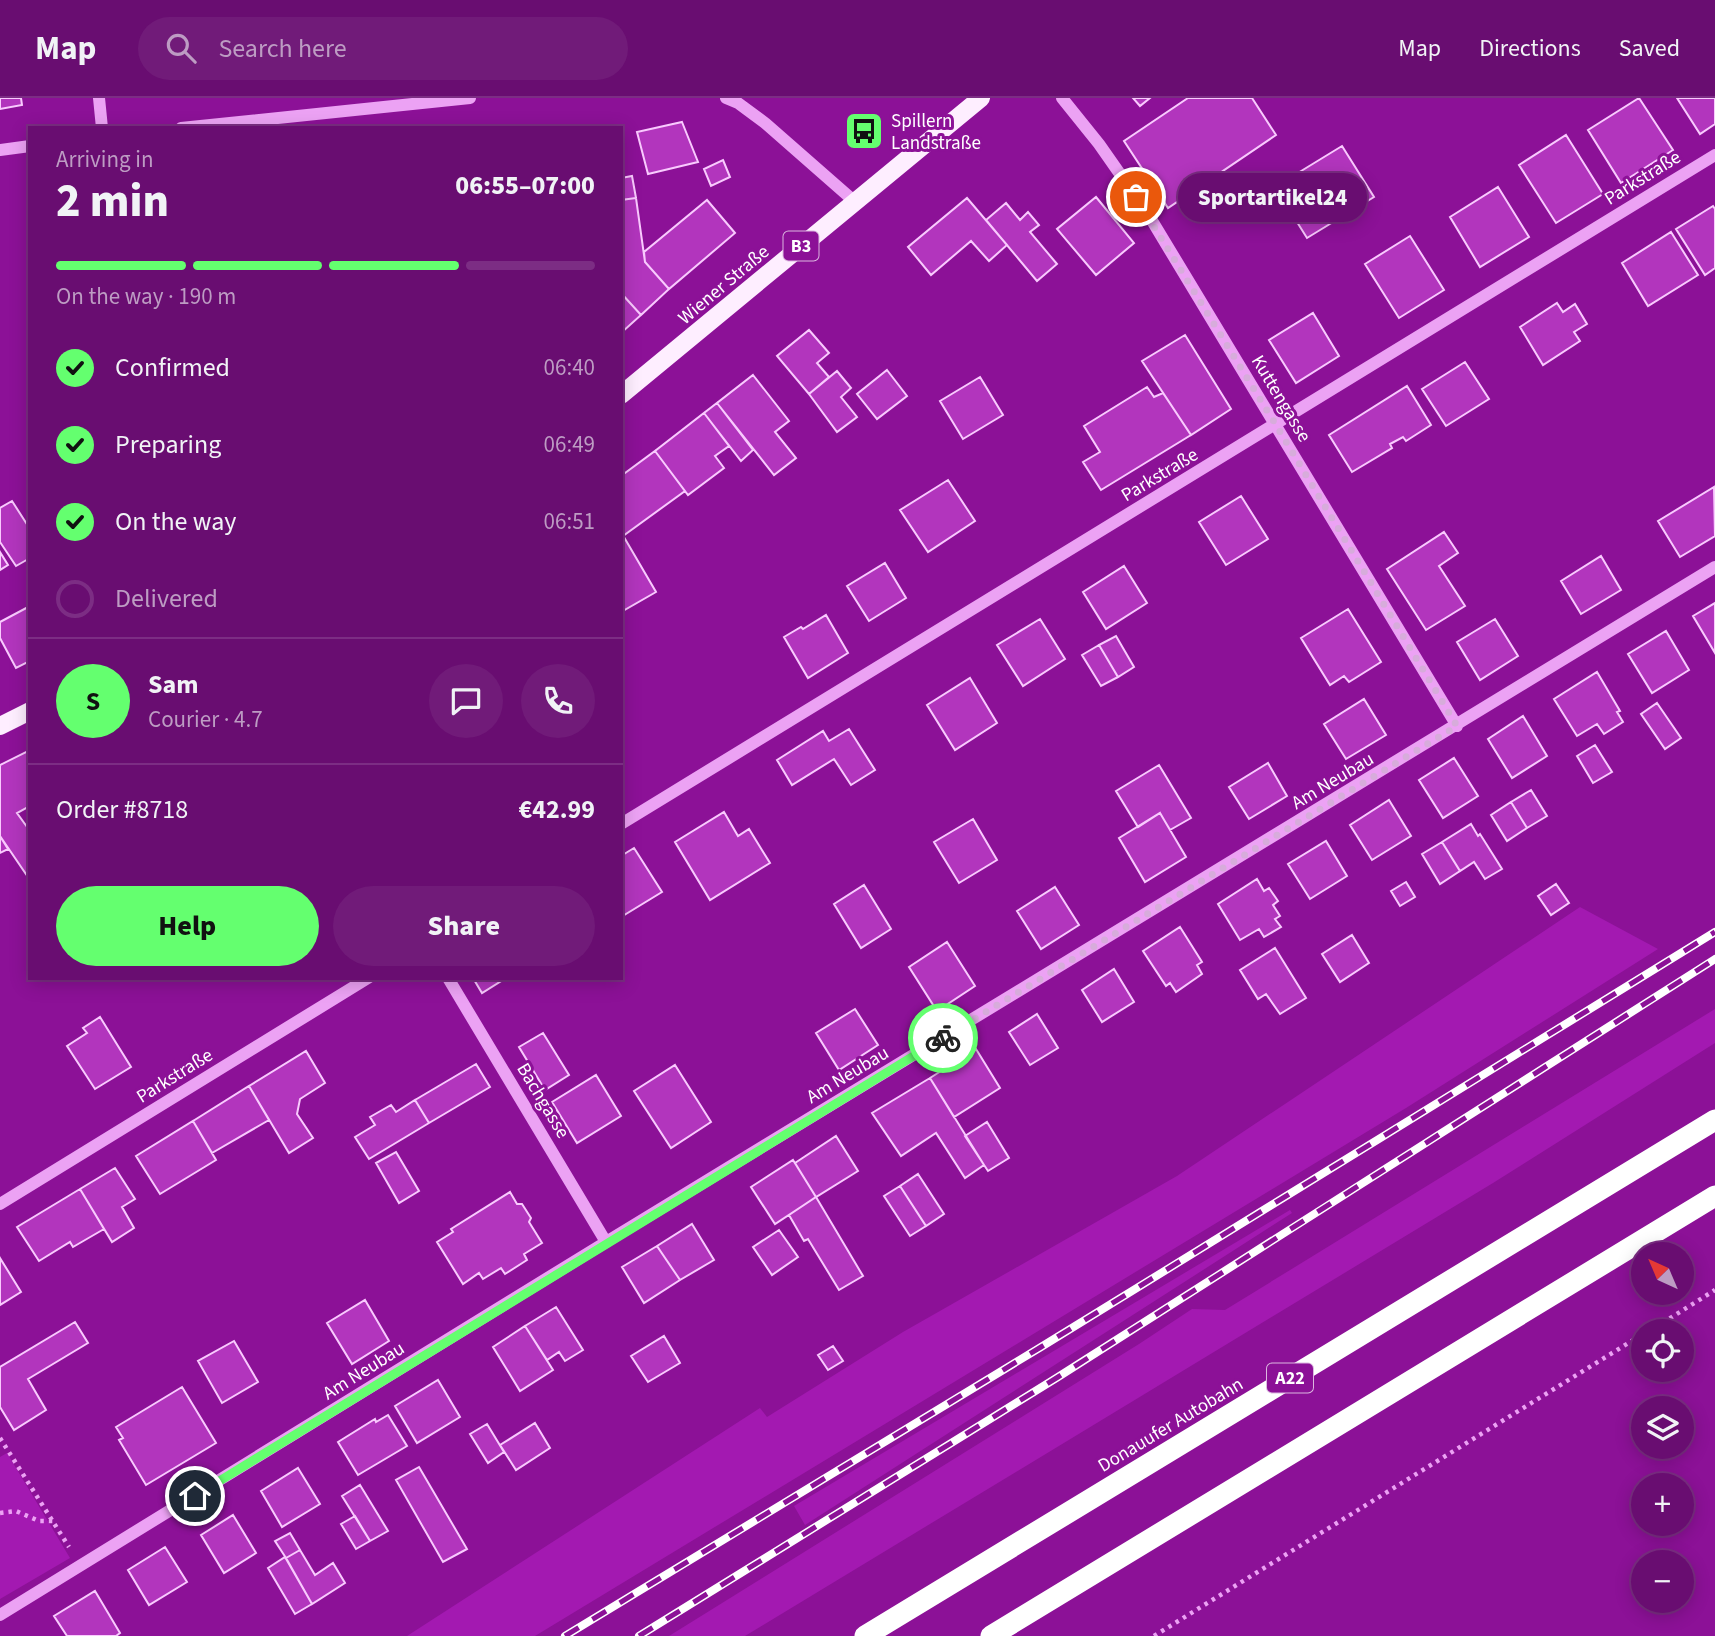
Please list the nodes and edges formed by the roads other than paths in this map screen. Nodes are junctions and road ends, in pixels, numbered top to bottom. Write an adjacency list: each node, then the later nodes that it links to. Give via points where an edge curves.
1 (99, 98): 6 (street)
2 (470, 98): 7 (street)
3 (726, 98): 11 (street, via 765,123)
4 (981, 98): 11 (main road, Wiener Straße / B3)
5 (1062, 98): 13 (street, Kuttengasse, via 1148,214)
6 (103, 126)
7 (200, 126)
8 (28, 146): 9 (street)
9 (0, 150)
10 (1715, 155): 13 (street, Parkstraße)
11 (853, 201): 12 (main road, Wiener Straße / B3)
12 (623, 393)
13 (1276, 425): 17 (street, Kuttengasse); 18 (street, Parkstraße)
14 (1715, 567): 17 (street, Am Neubau)
15 (28, 712): 16 (main road)
16 (0, 726)
17 (1457, 726): 24 (street, Am Neubau)
18 (623, 823)
19 (366, 980): 23 (street, Parkstraße)
20 (449, 980): 24 (street, Bachgasse)
21 (1715, 1120): 26 (highway, Donauufer Autobahn / A22)
22 (1715, 1196): 27 (highway)
23 (0, 1204)
24 (606, 1242): 25 (street, Am Neubau)
25 (0, 1615)
26 (865, 1636)
27 (991, 1636)

